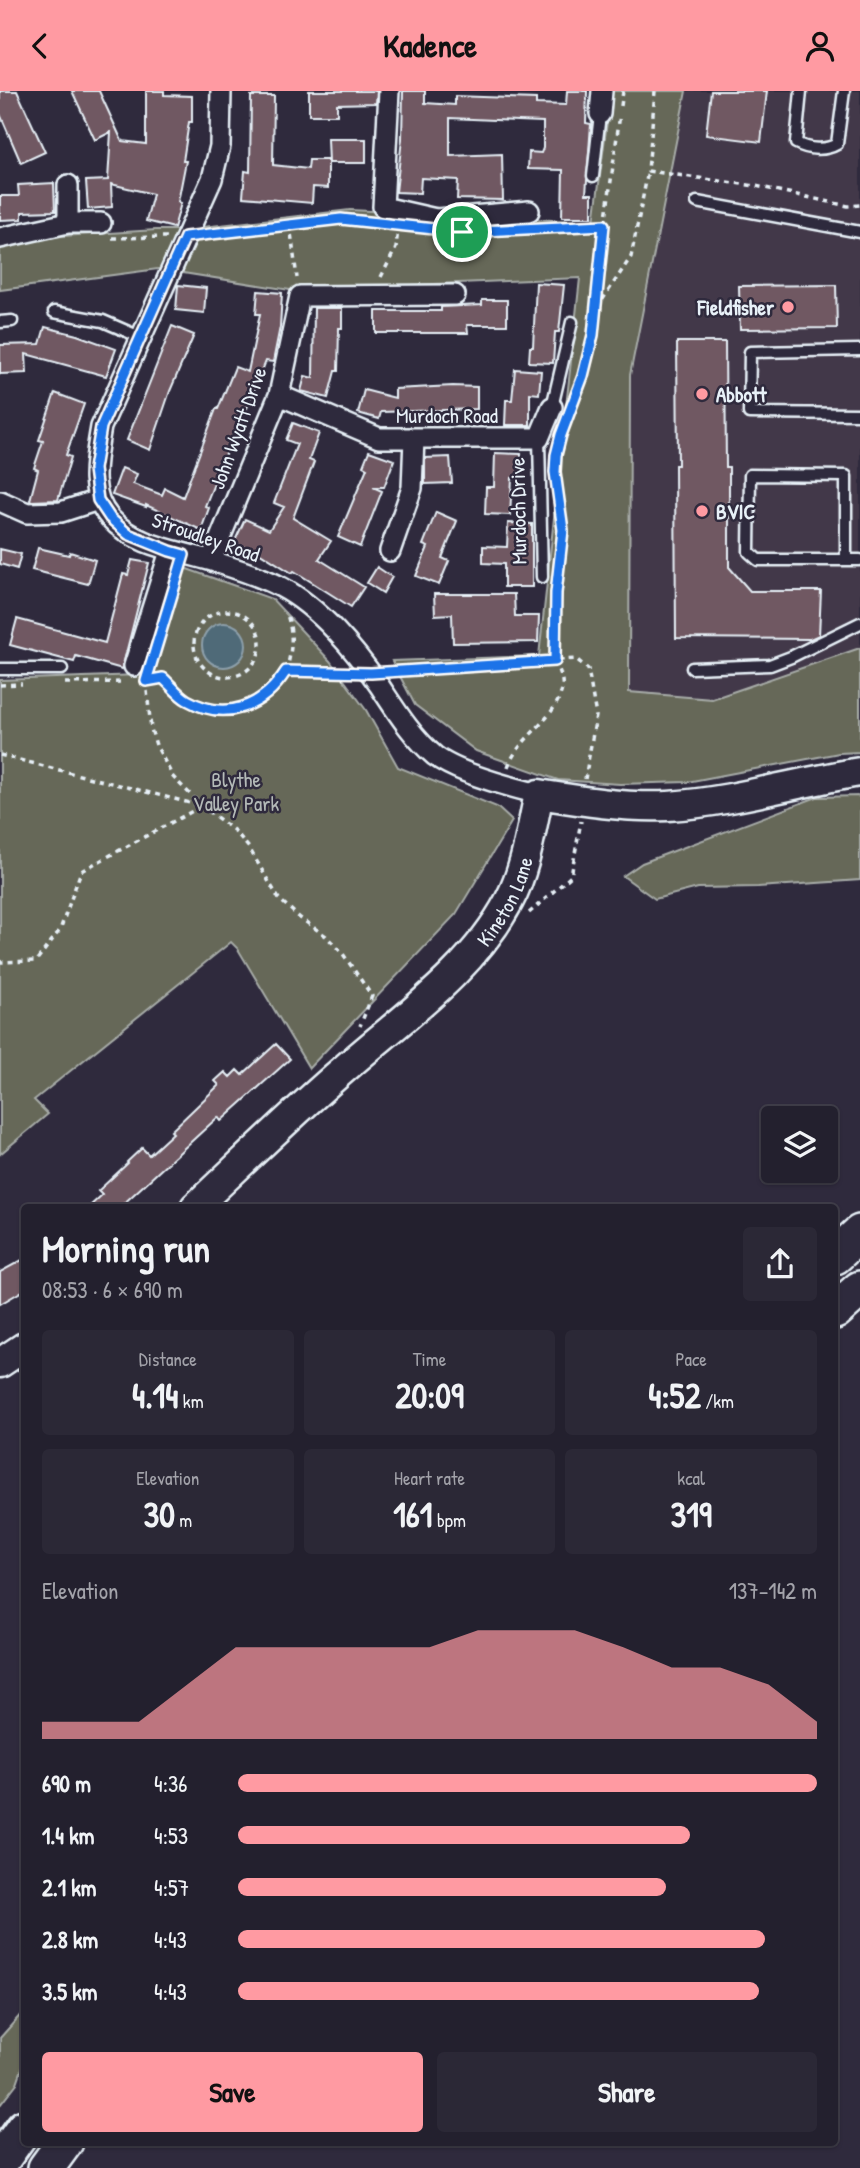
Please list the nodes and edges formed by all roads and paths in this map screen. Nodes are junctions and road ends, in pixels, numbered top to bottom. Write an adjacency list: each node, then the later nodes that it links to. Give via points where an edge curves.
1 (221, 91): 22 (street, via 220,146 212,179)
2 (388, 91): 14 (street, via 383,207 436,219)
3 (602, 91): 8 (street)
4 (623, 91): 17 (path)
5 (655, 91): 9 (path)
6 (801, 91): 7 (lane, via 796,143 824,149 837,144)
7 (844, 91)
8 (600, 114): 10 (lane)
9 (648, 171): 13 (path); 27 (path, via 631,257)
10 (593, 176)
11 (68, 185): 15 (street)
12 (696, 202): 20 (lane)
13 (860, 205)
14 (528, 220): 17 (path)
15 (68, 223): 19 (street); 23 (street)
16 (290, 225): 18 (path, via 341,219); 22 (path); 26 (path)
17 (604, 225): 27 (path)
18 (399, 226)
19 (103, 230): 22 (path)
20 (860, 232)
21 (397, 236): 24 (path)
22 (185, 237): 32 (street)
23 (0, 238)
24 (396, 248)
25 (455, 295): 26 (street)
26 (299, 296): 34 (street, John Wyatt Drive)
27 (596, 310): 35 (path, via 583,376)
28 (54, 312): 32 (lane, via 103,321)
29 (12, 321): 30 (lane)
30 (0, 322)
31 (572, 322): 35 (lane, Murdoch Drive)
32 (140, 337): 40 (street, via 101,427 94,469)
33 (860, 350): 36 (lane, via 750,352 749,413)
34 (279, 395): 38 (street, Murdoch Road, via 379,438); 44 (street, John Wyatt Drive)
35 (561, 409): 39 (street, Murdoch Drive)
36 (860, 414)
37 (561, 435): 51 (path, via 555,472 563,530)
38 (414, 438): 39 (street, Murdoch Road); 43 (street, via 412,488)
39 (539, 438): 47 (lane, Murdoch Drive)
40 (98, 500): 41 (street, via 61,512 27,513); 42 (street, Stroudley Road, via 128,534)
41 (0, 501)
42 (170, 551): 44 (street, Stroudley Road); 56 (street)
43 (390, 551)
44 (211, 560): 48 (street, Stroudley Road)
45 (846, 560): 45 (lane, via 758,560 749,552 750,475 846,476); 46 (lane)
46 (860, 560)
47 (542, 577)
48 (282, 588): 55 (path, via 292,640); 57 (street, Stroudley Road, via 326,621)
49 (860, 624): 52 (lane, via 770,665)
50 (193, 644): 50 (path, via 205,618 216,612 241,614 251,620 260,638 258,659 232,678 204,669)
51 (555, 661): 57 (path); 63 (path, via 562,671 561,690 547,718 513,754)
52 (692, 668)
53 (0, 669): 54 (lane)
54 (62, 669)
55 (286, 671): 56 (path, via 261,700 215,711 184,699 163,678); 57 (path)
56 (143, 672): 59 (path); 65 (path, via 156,745 173,777)
57 (371, 673): 64 (street, Stroudley Road, via 405,724 435,756 502,785)
58 (27, 684): 60 (path)
59 (53, 684)
60 (0, 685)
61 (0, 755): 65 (path)
62 (860, 772): 64 (street, via 670,806 631,806)
63 (506, 774)
64 (539, 794): 68 (street, Kineton Lane, via 523,866 510,900 465,964)
65 (202, 806): 66 (path, via 81,871 60,930 36,961); 67 (path, via 236,832 279,899 326,936)
66 (0, 962)
67 (372, 996)
68 (198, 1204)
69 (860, 1233): 70 (highway)
70 (838, 1253)
71 (860, 1289): 72 (highway)
72 (838, 1308)
73 (21, 1349): 74 (street)
74 (0, 1363)
75 (21, 2132): 77 (highway)
76 (62, 2146): 78 (highway)
77 (0, 2162)
78 (46, 2168)

